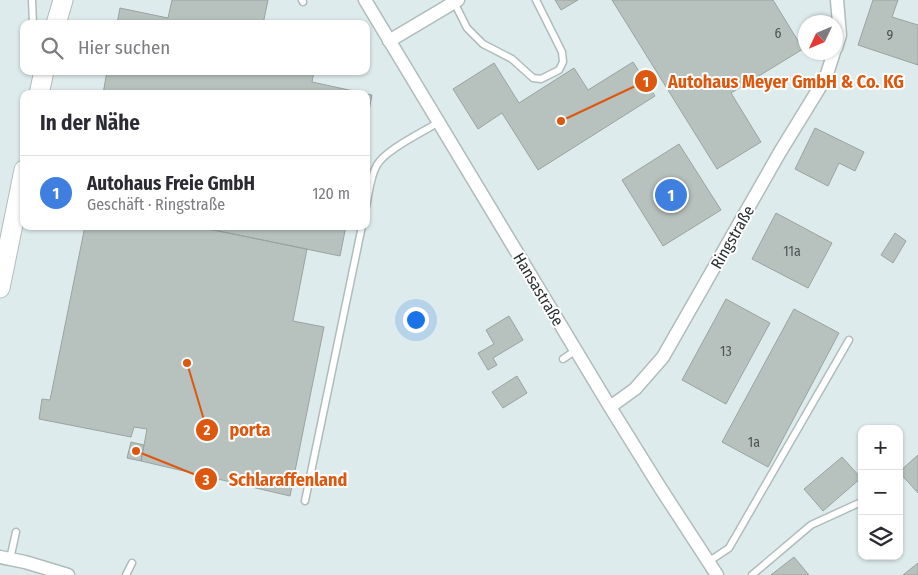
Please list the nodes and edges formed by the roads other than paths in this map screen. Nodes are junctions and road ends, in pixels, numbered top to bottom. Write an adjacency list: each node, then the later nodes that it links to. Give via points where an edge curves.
1 (32, 0): 8 (lane)
2 (63, 0): 9 (street)
3 (365, 0): 10 (street, Hansastraße)
4 (536, 0): 6 (lane, via 562,52 563,62 558,70 541,79 533,78 512,59 483,44 467,28)
5 (837, 0): 7 (street)
6 (456, 1): 10 (street)
7 (838, 15)
8 (33, 20)
9 (57, 20)
10 (389, 41): 14 (street, Hansastraße)
11 (831, 60): 22 (street, Ringstraße, via 826,77 663,357 635,390)
12 (43, 75): 13 (street)
13 (40, 90)
14 (439, 122): 15 (lane, via 387,154 378,163); 20 (street, Hansastraße)
15 (370, 188)
16 (20, 190): 18 (street)
17 (361, 230): 23 (lane)
18 (0, 288)
19 (849, 340): 27 (lane, via 729,548)
20 (576, 350): 21 (lane); 22 (street, Hansastraße)
21 (563, 359)
22 (610, 407): 27 (street, Hansastraße)
23 (305, 501)
24 (858, 503): 32 (lane, via 811,525)
25 (16, 532): 26 (lane)
26 (5, 558): 29 (street)
27 (708, 562): 31 (street, Hansastraße)
28 (132, 563): 30 (lane)
29 (68, 575)
30 (126, 575)
31 (717, 575)
32 (752, 575)

